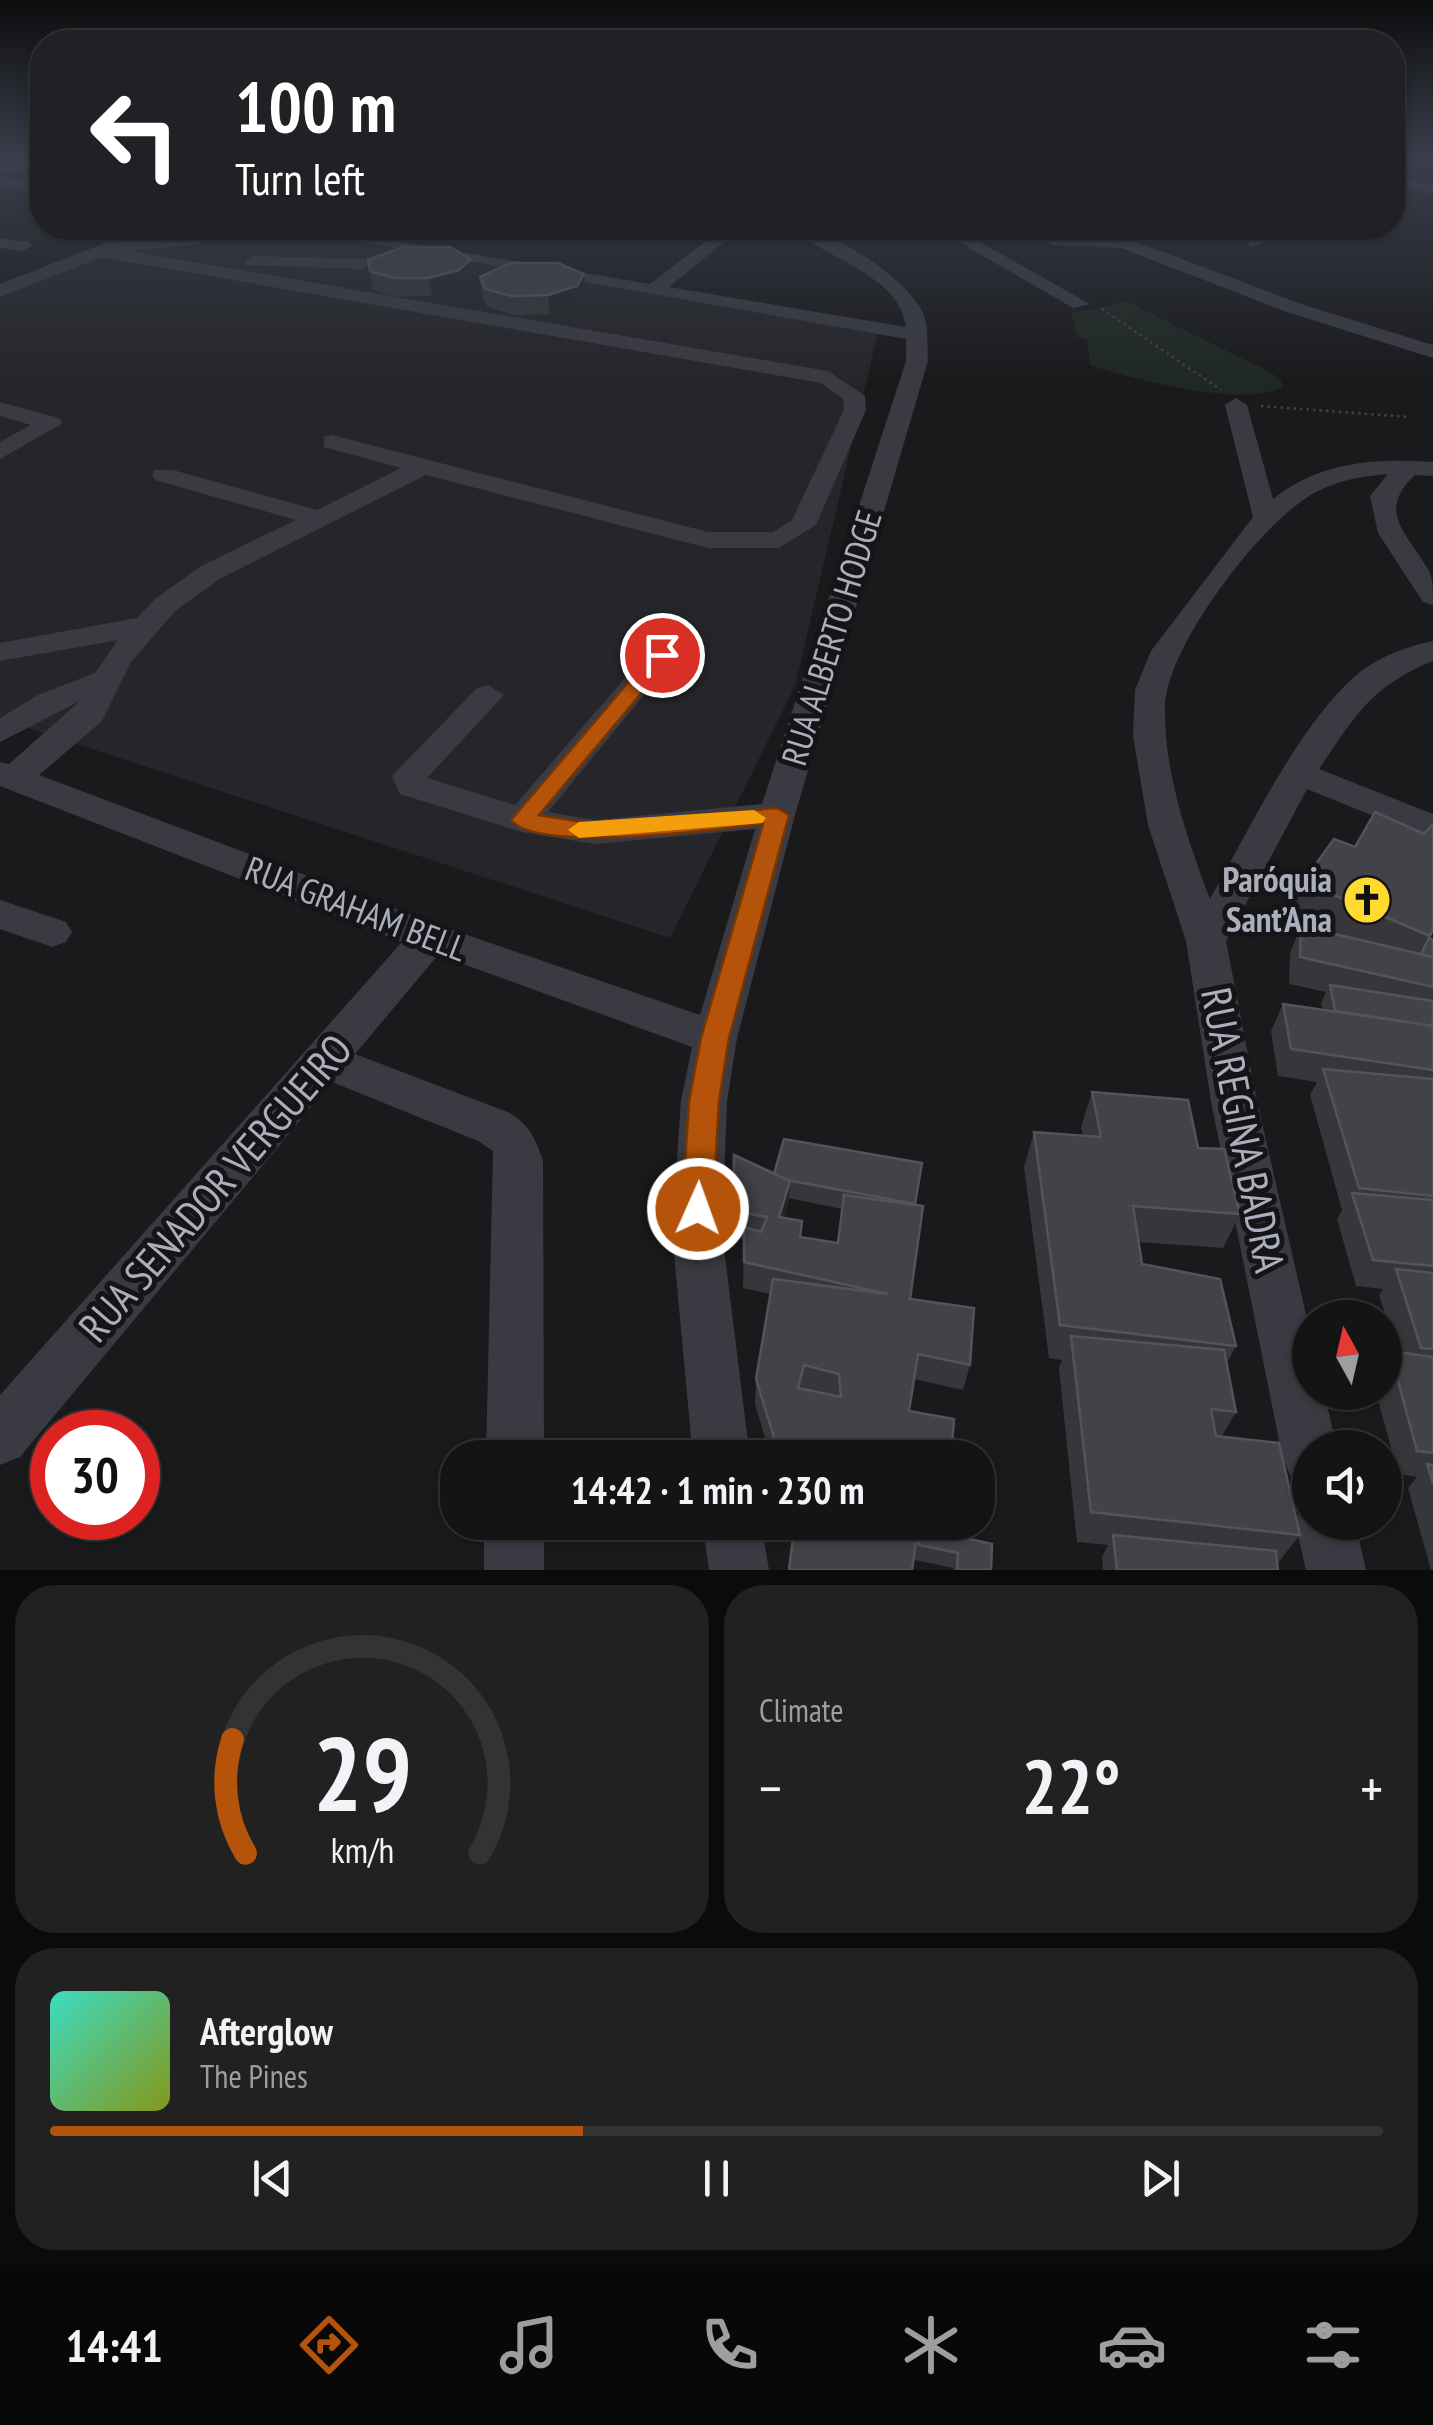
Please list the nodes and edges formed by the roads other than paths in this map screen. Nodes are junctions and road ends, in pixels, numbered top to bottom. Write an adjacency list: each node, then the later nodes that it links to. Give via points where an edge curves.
1 (100, 240): 15 (street)
2 (194, 240): 12 (street)
3 (363, 240): 11 (street)
4 (412, 240): 11 (street)
5 (717, 240): 17 (street)
6 (819, 240): 20 (street, via 890,286 913,314)
7 (964, 240): 19 (street)
8 (1052, 240): 21 (street, via 1123,244)
9 (0, 242): 10 (street)
10 (24, 246)
11 (400, 246): 13 (street); 17 (street)
12 (100, 251): 14 (street); 18 (street)
13 (363, 264): 14 (street, via 242,261); 16 (street)
14 (208, 270): 16 (street)
15 (0, 278)
16 (311, 289): 26 (street, via 828,378 854,396 854,410 803,525 779,540 708,540)
17 (655, 289): 20 (street)
18 (0, 291)
19 (1080, 304)
20 (916, 335): 41 (street, RUA ALBERTO HODGE, via 917,360)
21 (1433, 352)
22 (1236, 405): 29 (street)
23 (0, 409): 25 (street, via 50,423)
24 (332, 442): 26 (street)
25 (0, 452)
26 (423, 467): 30 (street)
27 (1422, 468): 29 (street, via 1354,469 1322,478); 31 (street, via 1384,492 1381,504 1384,520)
28 (164, 474): 30 (street)
29 (1264, 514): 47 (street, via 1166,649 1149,703 1164,824)
30 (320, 519): 32 (street, via 211,572)
31 (1433, 596)
32 (143, 626): 34 (street); 36 (street)
33 (1433, 650): 39 (street, RUA REGINA BADRA, via 1386,669 1349,701)
34 (0, 652)
35 (662, 655): 42 (street)
36 (104, 680): 38 (street); 40 (street, via 90,714)
37 (488, 695): 42 (street, via 409,783)
38 (0, 732)
39 (1300, 773): 43 (street); 47 (street, RUA REGINA BADRA)
40 (7, 775): 46 (street, RUA GRAHAM BELL)
41 (777, 815): 42 (street, via 595,832); 48 (street, RUA ALBERTO HODGE)
42 (522, 820)
43 (1433, 828)
44 (0, 914): 45 (street)
45 (52, 932)
46 (430, 938): 48 (street, RUA GRAHAM BELL); 49 (street, RUA SENADOR VERGUEIRO)
47 (1206, 941): 50 (street, RUA REGINA BADRA)
48 (715, 1038): 53 (street, RUA ALBERTO HODGE, via 704,1101 697,1232)
49 (325, 1061): 51 (street, RUA SENADOR VERGUEIRO); 52 (street, via 512,1139 519,1160)
50 (1305, 1430)
51 (0, 1438)
52 (515, 1440)
53 (720, 1440)
54 (514, 1540): 57 (street)
55 (735, 1540): 58 (street)
56 (1329, 1540): 59 (street)
57 (514, 1570)
58 (739, 1570)
59 (1336, 1570)

